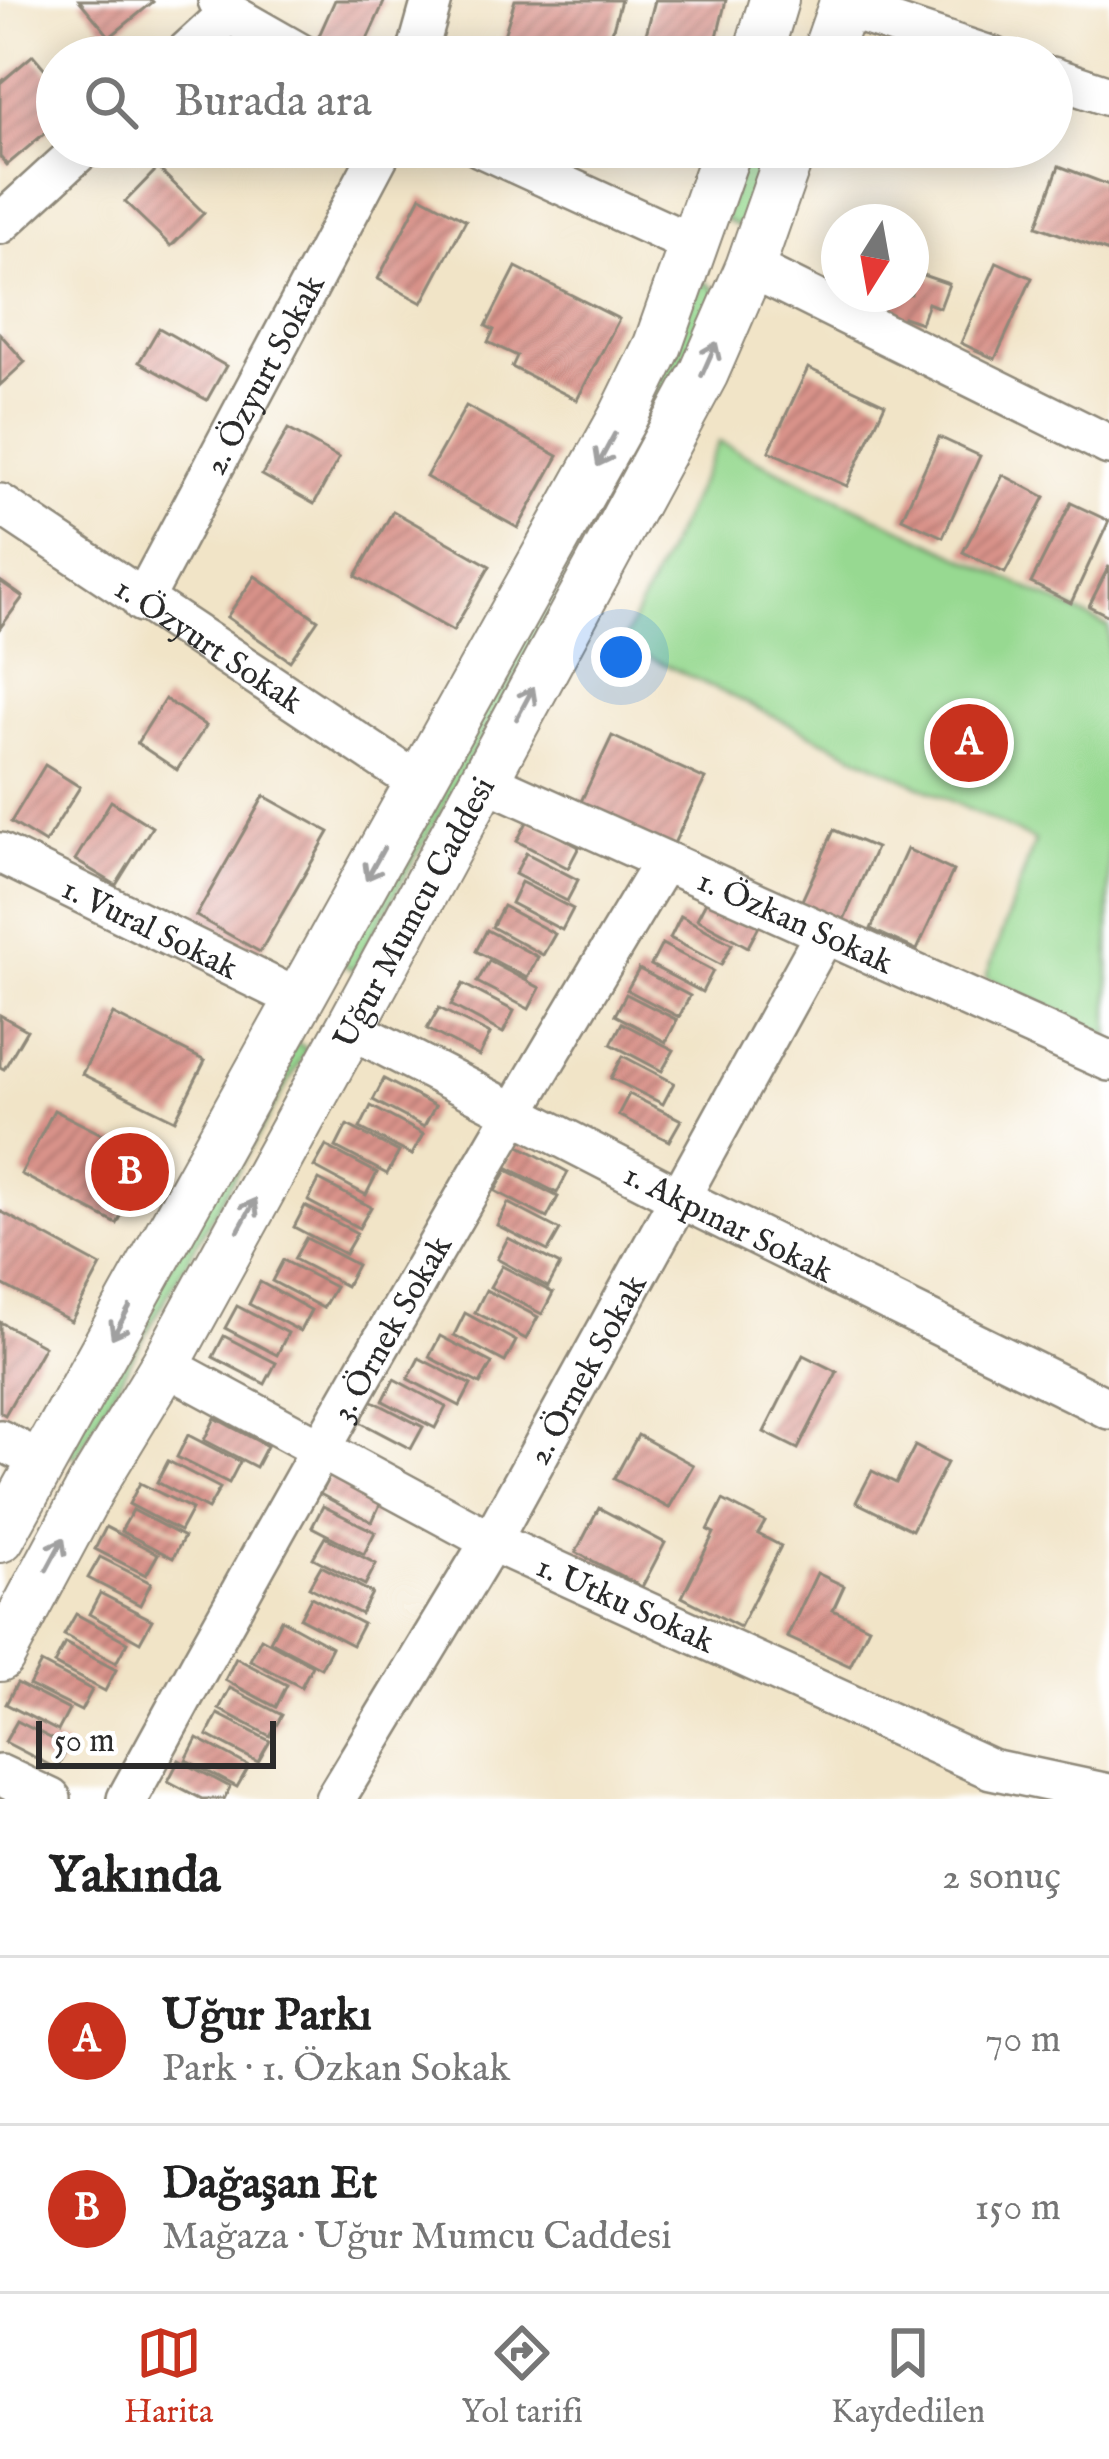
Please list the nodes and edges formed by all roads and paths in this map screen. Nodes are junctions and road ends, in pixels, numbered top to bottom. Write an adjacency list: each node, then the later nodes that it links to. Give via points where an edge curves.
1 (432, 0): 7 (street)
2 (774, 0): 8 (street)
3 (844, 3): 9 (street); 10 (street)
4 (223, 6): 5 (street); 6 (street)
5 (198, 36)
6 (272, 36)
7 (422, 36)
8 (763, 36)
9 (832, 36)
10 (935, 36)
11 (1073, 84): 12 (street)
12 (1109, 96)
13 (61, 168): 18 (street)
14 (372, 168): 23 (street, 2. Özyurt Sokak)
15 (526, 168): 19 (street)
16 (721, 168): 19 (street, Uğur Mumcu Caddesi)
17 (784, 168): 20 (street, Uğur Mumcu Caddesi)
18 (0, 224)
19 (696, 246): 20 (street); 25 (street, Uğur Mumcu Caddesi, one-way to 25, via 623,417)
20 (749, 267): 21 (street); 24 (street, Uğur Mumcu Caddesi, one-way to 20, via 704,373)
21 (1109, 446)
22 (0, 505): 23 (street, 1. Özyurt Sokak)
23 (142, 602): 25 (street, 1. Özyurt Sokak)
24 (484, 780): 27 (street, 1. Özkan Sokak); 30 (street, Uğur Mumcu Caddesi)
25 (420, 784): 29 (street, Uğur Mumcu Caddesi, one-way to 29)
26 (0, 853): 29 (street, 1. Vural Sokak)
27 (664, 861): 28 (street, 1. Özkan Sokak); 32 (street, 3. Örnek Sokak)
28 (825, 934): 31 (street, 1. Özkan Sokak); 33 (street, 2. Örnek Sokak)
29 (300, 1000): 30 (street); 38 (street, Uğur Mumcu Caddesi, one-way to 38)
30 (350, 1028): 32 (street, 1. Akpınar Sokak); 34 (street, Uğur Mumcu Caddesi, one-way to 30)
31 (1109, 1061)
32 (512, 1113): 33 (street, 1. Akpınar Sokak); 37 (street, 3. Örnek Sokak)
33 (680, 1198): 35 (street, 1. Akpınar Sokak); 41 (street, 2. Örnek Sokak)
34 (165, 1365): 37 (street, 1. Utku Sokak); 39 (street, Uğur Mumcu Caddesi)
35 (1109, 1409)
36 (0, 1440): 38 (street)
37 (317, 1450): 41 (street, 1. Utku Sokak); 48 (street, 3. Örnek Sokak)
38 (43, 1462): 39 (street); 40 (street, Uğur Mumcu Caddesi)
39 (91, 1487): 42 (street, Uğur Mumcu Caddesi, one-way to 39)
40 (0, 1538)
41 (491, 1541): 44 (street, 1. Utku Sokak); 46 (street, 2. Örnek Sokak)
42 (0, 1657)
43 (0, 1775): 47 (street)
44 (984, 1784): 45 (street, 1. Utku Sokak)
45 (1109, 1794)
46 (347, 1796)
47 (51, 1799)
48 (127, 1799)

